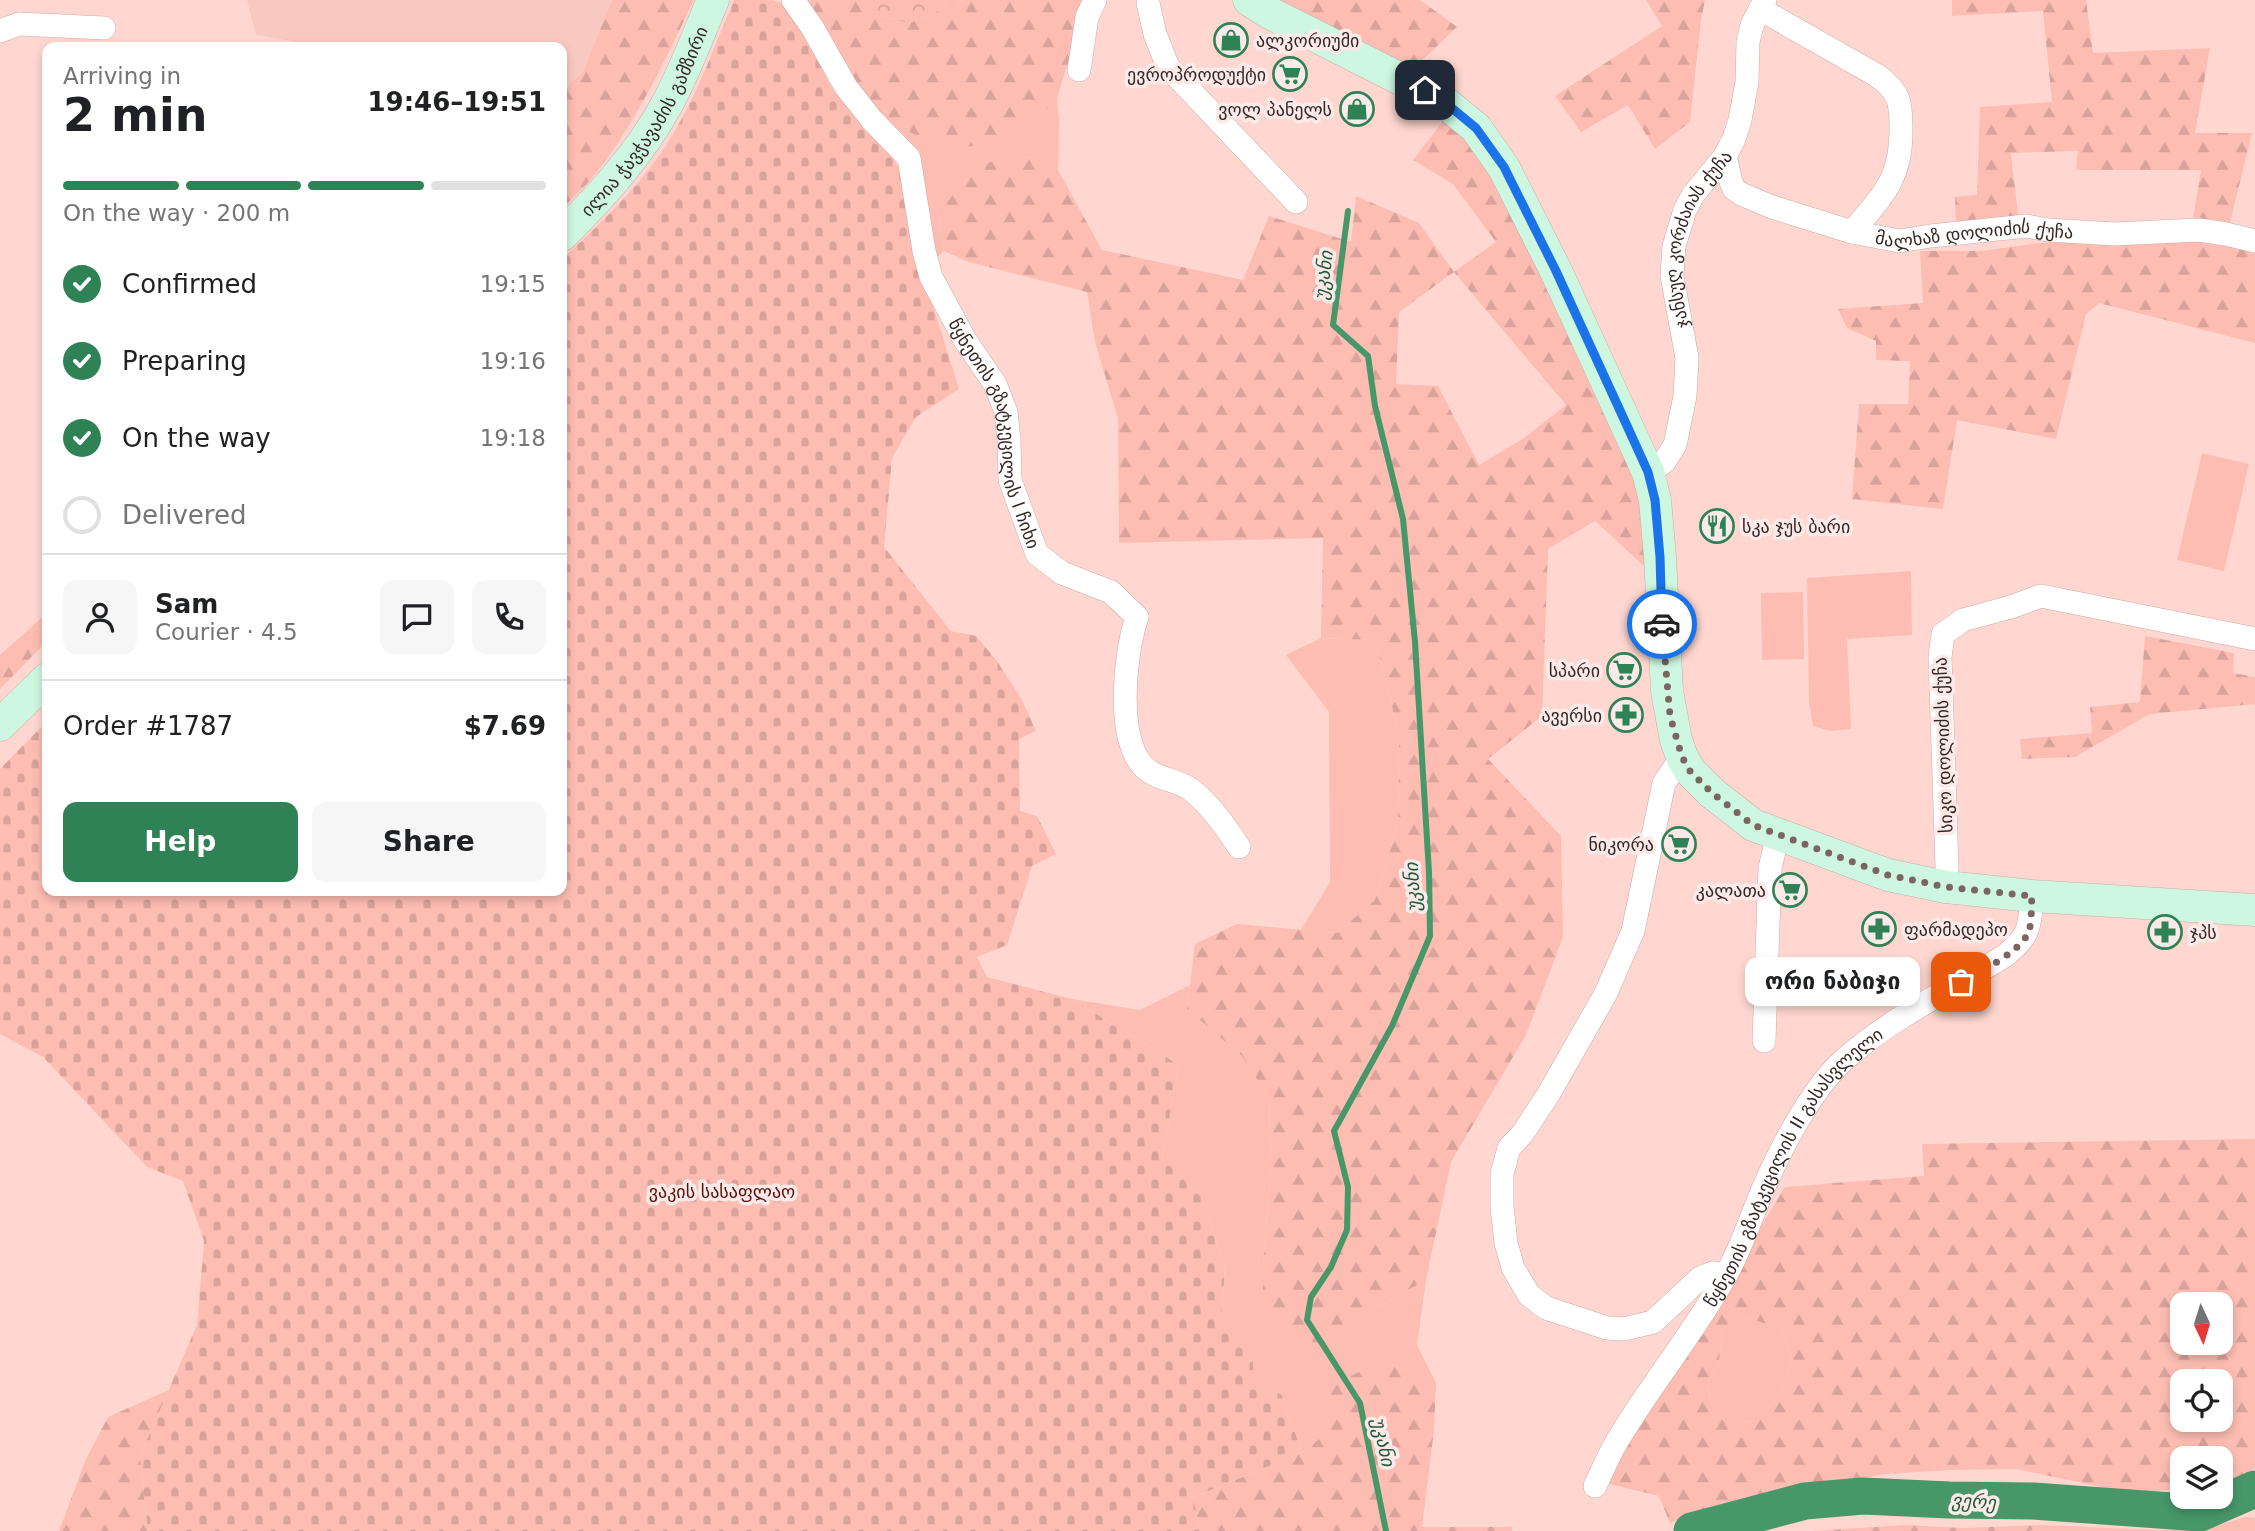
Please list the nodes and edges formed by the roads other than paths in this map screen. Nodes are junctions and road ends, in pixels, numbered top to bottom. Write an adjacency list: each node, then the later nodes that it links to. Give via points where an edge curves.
1 (713, 0): 12 (main road, ილია ჭავჭავაძის გამზირი, via 652,130 610,185)
2 (793, 0): 21 (street, წყნეთის გზატკეცილის I ჩიხი, via 846,87 909,159 931,277 995,384 1006,412 1010,480 1037,554 1062,573 1111,592 1137,617 1131,633 1125,706 1129,743 1142,765 1189,788 1217,815)
3 (1095, 0): 9 (street, via 1087,17)
4 (1147, 1): 11 (street, via 1168,67)
5 (1253, 1): 15 (main road, via 1442,100 1476,128 1504,167 1556,271)
6 (1763, 5): 10 (street, ჯანსუღ კორძაიას ქუჩა, via 1752,25 1740,120); 13 (street, via 1878,76 1893,87 1901,104 1902,149 1897,170 1887,190)
7 (104, 28): 8 (street, via 19,24)
8 (0, 31)
9 (1079, 70)
10 (1725, 156): 13 (street, მალხაზ დოლიძის ქუჩა, via 1731,182 1741,194); 15 (street, ჯანსუღ კორძაიას ქუჩა, via 1685,209 1674,246 1672,276 1687,358 1685,396 1675,445 1664,462)
11 (1296, 202)
12 (567, 230)
13 (1852, 232): 14 (street, მალხაზ დოლიძის ქუჩა, via 1899,241 2026,226 2114,234 2199,230)
14 (2255, 241)
15 (1648, 472): 19 (main road, via 1655,500 1670,716)
16 (2255, 639): 22 (street, სიკო დოლიძის ქუჩა, via 2041,596 1963,620 1943,634)
17 (42, 684): 18 (main road)
18 (0, 725)
19 (1682, 757): 20 (main road, via 1712,793 1753,825); 26 (street, via 1664,783 1633,931 1606,993 1555,1084 1509,1148 1502,1174 1502,1208 1513,1268 1529,1295 1546,1308 1606,1328 1653,1322 1700,1278 1712,1273)
20 (1778, 835): 22 (main road, via 1888,875); 25 (street, via 1770,868)
21 (1239, 847)
22 (1946, 887): 23 (main road)
23 (2032, 896): 24 (main road); 26 (street, წყნეთის გზატკეცილის II გასასვლელი, via 2029,930 2021,942 1895,1023 1832,1072 1782,1151)
24 (2255, 910)
25 (1764, 1041)
26 (1726, 1275): 27 (street, წყნეთის გზატკეცილის II გასასვლელი, via 1615,1444)
27 (1595, 1486)

